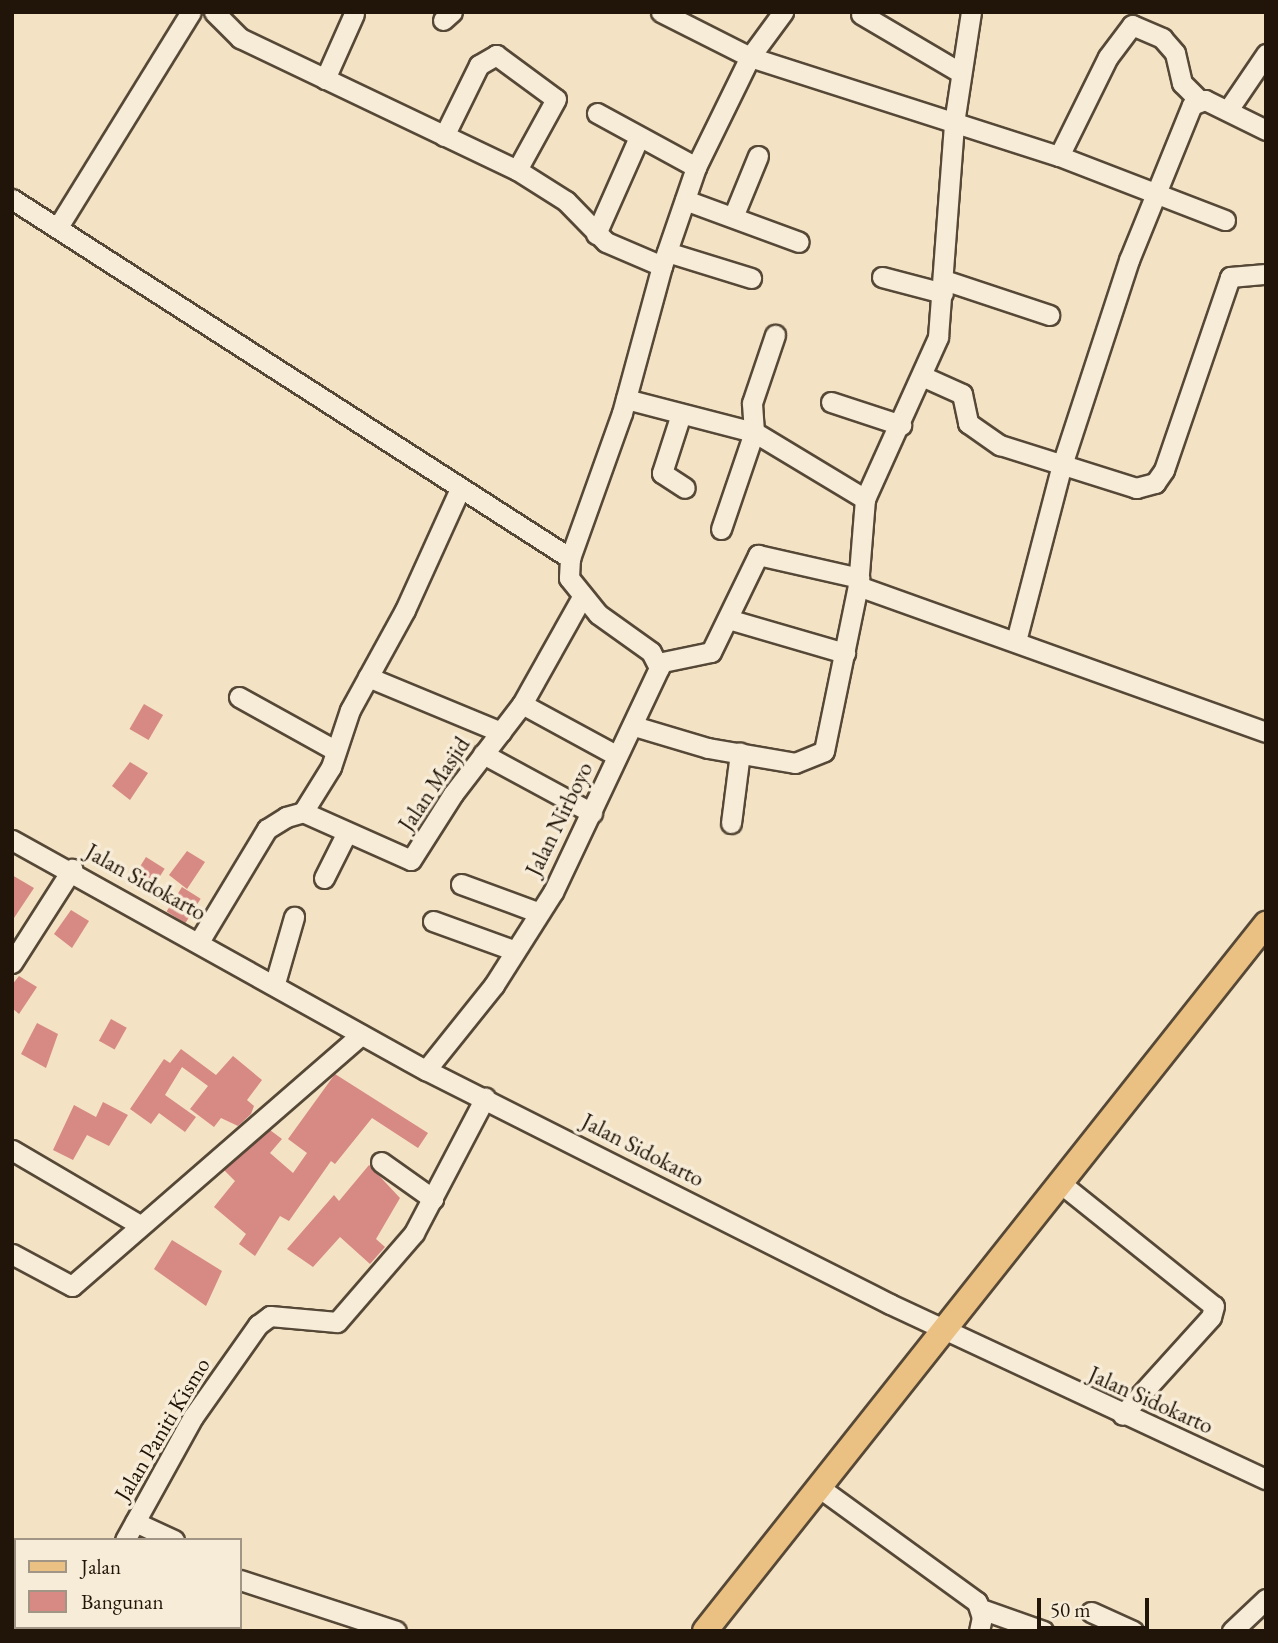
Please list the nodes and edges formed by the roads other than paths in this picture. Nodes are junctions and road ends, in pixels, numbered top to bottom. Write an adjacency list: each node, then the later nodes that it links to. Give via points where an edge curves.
1 (191, 12): 28 (street)
2 (214, 12): 11 (street, via 240,38)
3 (661, 12): 9 (street)
4 (783, 12): 9 (street)
5 (354, 14): 11 (street)
6 (861, 14): 10 (street)
7 (969, 14): 10 (street)
8 (1266, 54): 13 (street)
9 (750, 57): 15 (street); 21 (street)
10 (961, 73): 15 (street)
11 (325, 79): 17 (street)
12 (1198, 99): 13 (street); 20 (street, via 1182,83 1175,53 1162,38 1132,25 1108,57); 23 (street)
13 (1228, 110): 16 (street)
14 (597, 113): 18 (street)
15 (954, 123): 20 (street); 35 (street)
16 (1266, 130)
17 (444, 136): 22 (street); 22 (street, via 479,65 496,55 556,99)
18 (639, 137): 21 (street); 29 (street)
19 (758, 156): 26 (street)
20 (1059, 156): 23 (street)
21 (696, 167): 25 (street)
22 (517, 170): 29 (street, via 566,201)
23 (1153, 193): 27 (street); 44 (street)
24 (12, 198): 28 (street)
25 (685, 200): 26 (street); 31 (street)
26 (733, 217): 30 (street)
27 (1225, 220)
28 (58, 227): 46 (street)
29 (596, 234): 31 (street)
30 (799, 242)
31 (664, 259): 34 (street); 39 (street)
32 (1266, 274): 44 (street, via 1230,277 1164,470 1155,482 1136,488)
33 (882, 277): 35 (street)
34 (751, 278)
35 (944, 287): 36 (street); 38 (street, via 938,337)
36 (1049, 315)
37 (775, 335): 43 (street, via 752,403)
38 (922, 376): 42 (street); 44 (street, via 962,394 968,423 992,441)
39 (626, 399): 41 (street); 49 (street)
40 (831, 402): 42 (street)
41 (681, 414): 43 (street); 45 (street, via 662,473)
42 (901, 425): 47 (street)
43 (754, 432): 47 (street); 48 (street)
44 (1061, 468): 53 (street)
45 (685, 488)
46 (460, 489): 49 (street); 56 (street)
47 (865, 499): 50 (street)
48 (722, 529)
49 (570, 558): 51 (street, via 569,578)
50 (859, 582): 52 (street, via 754,560); 53 (street); 54 (street)
51 (582, 597): 55 (street); 58 (street, Jalan Masjid)
52 (728, 619): 54 (street); 55 (street, via 712,652)
53 (1016, 641): 61 (street)
54 (845, 653): 64 (street, via 824,751 795,762)
55 (658, 663): 59 (street, Jalan Nirboyo)
56 (368, 677): 60 (street); 62 (street)
57 (239, 697): 62 (street)
58 (522, 705): 60 (street, Jalan Masjid); 65 (street)
59 (634, 726): 64 (street); 65 (street, Jalan Nirboyo)
60 (500, 732): 63 (street, Jalan Masjid)
61 (1266, 732)
62 (333, 749): 66 (street, via 331,767)
63 (483, 754): 67 (street); 69 (street, Jalan Masjid, via 411,860)
64 (740, 754): 68 (street)
65 (616, 755): 67 (street, Jalan Nirboyo)
66 (303, 813): 69 (street, Jalan Masjid); 78 (street, via 267,829)
67 (592, 813): 74 (street, Jalan Nirboyo)
68 (731, 823)
69 (347, 832): 72 (street)
70 (12, 840): 71 (street, Jalan Sidokarto)
71 (72, 869): 78 (street, Jalan Sidokarto); 80 (street)
72 (324, 878)
73 (461, 884): 74 (street)
74 (537, 912): 79 (street, Jalan Nirboyo)
75 (294, 917): 81 (street)
76 (433, 921): 79 (street)
77 (1266, 924): 87 (main road)
78 (200, 940): 81 (street, Jalan Sidokarto)
79 (513, 950): 83 (street, Jalan Nirboyo)
80 (12, 963)
81 (275, 983): 82 (street, Jalan Sidokarto)
82 (361, 1035): 83 (street, Jalan Sidokarto); 89 (street)
83 (426, 1070): 84 (street, Jalan Sidokarto)
84 (485, 1098): 88 (street, Jalan Paniti Kismo); 91 (street, Jalan Sidokarto)
85 (12, 1150): 89 (street)
86 (381, 1162): 88 (street)
87 (1059, 1182): 91 (main road); 92 (street, via 1214,1306 1210,1317)
88 (433, 1199): 95 (street, Jalan Paniti Kismo, via 414,1233 337,1322 270,1316 258,1325 193,1417)
89 (138, 1224): 90 (street, via 72,1286)
90 (12, 1254)
91 (941, 1328): 92 (street, Jalan Sidokarto); 94 (main road)
92 (1122, 1415): 93 (street, Jalan Sidokarto)
93 (1266, 1479)
94 (820, 1488): 100 (street); 103 (main road)
95 (135, 1522): 96 (street, Jalan Paniti Kismo); 97 (street)
96 (126, 1538)
97 (170, 1538)
98 (242, 1581): 102 (street)
99 (1266, 1599): 107 (street)
100 (981, 1609): 104 (street); 105 (street)
101 (1091, 1612): 106 (street)
102 (396, 1631)
103 (705, 1631)
104 (978, 1631)
105 (1043, 1631)
106 (1133, 1631)
107 (1232, 1631)

